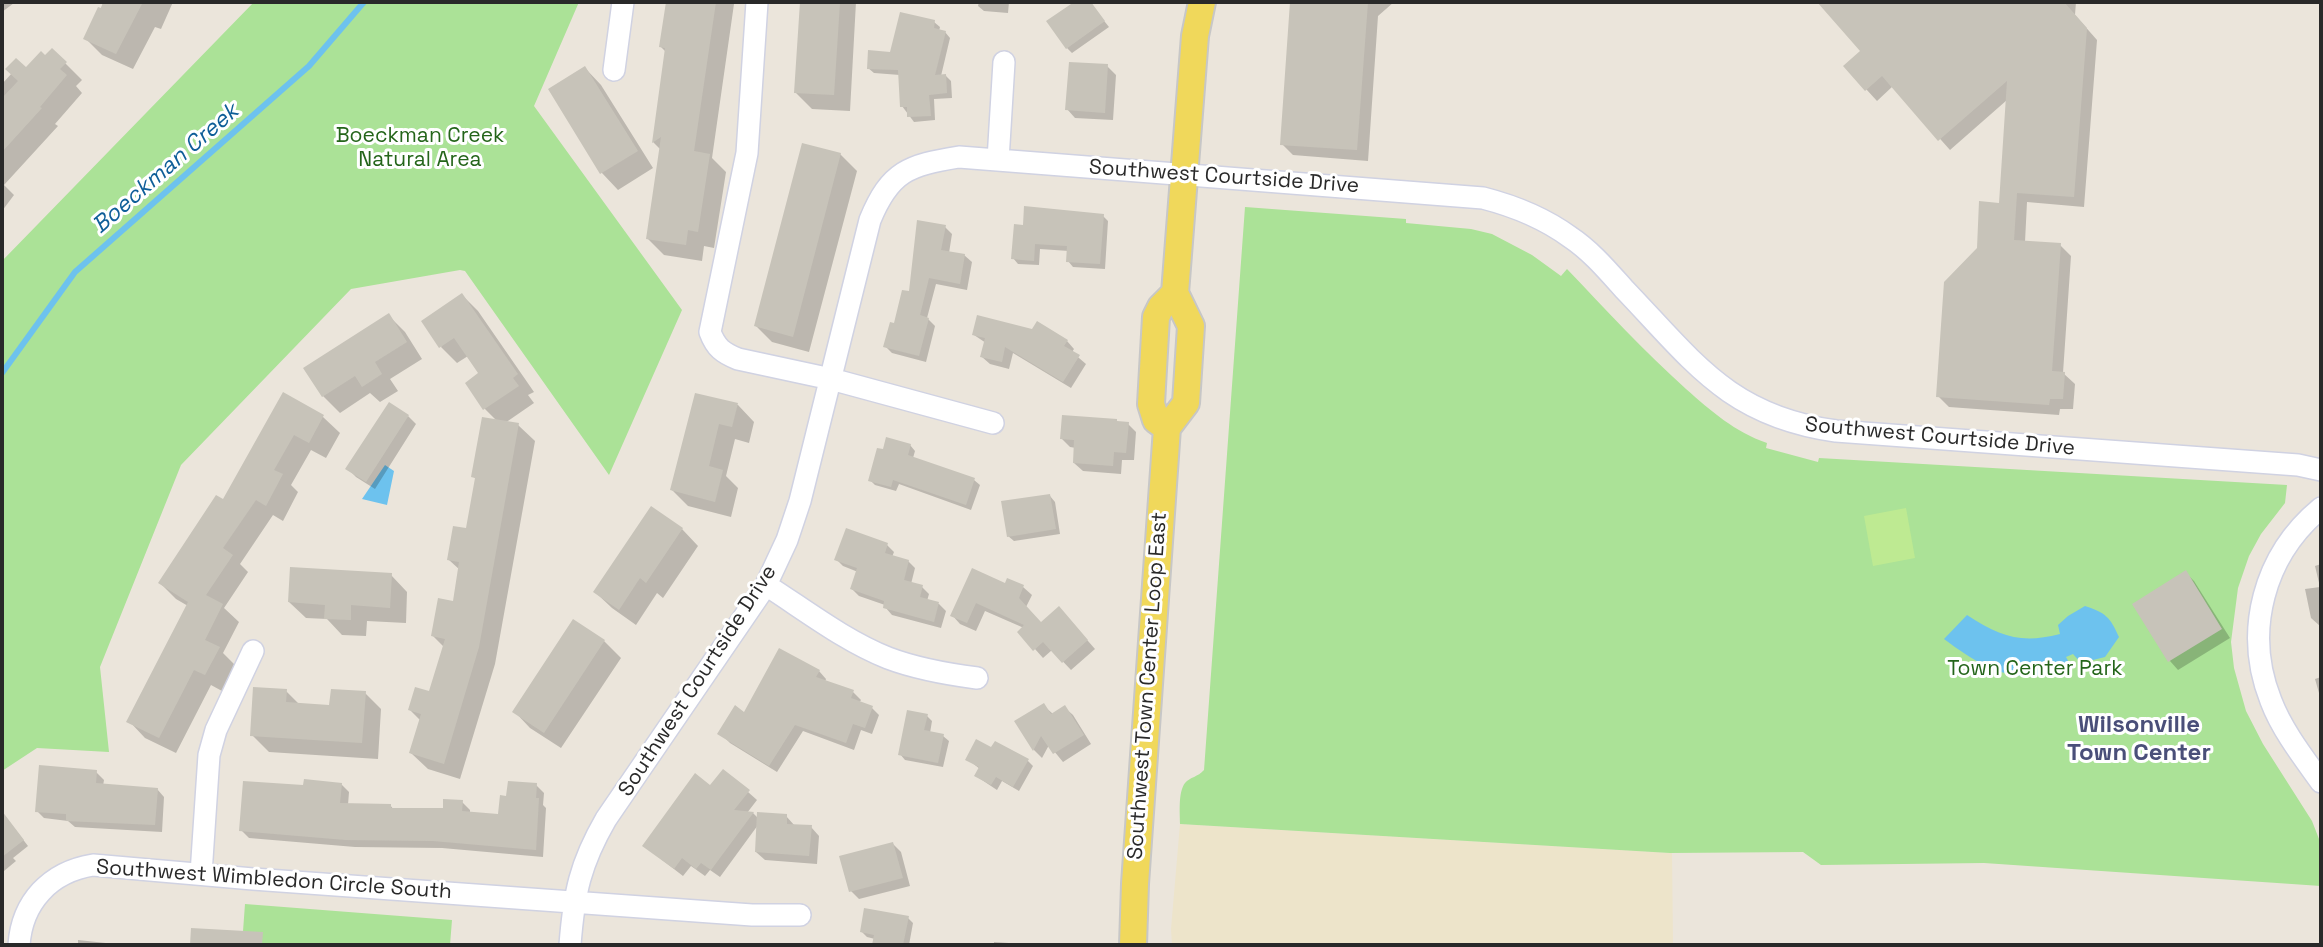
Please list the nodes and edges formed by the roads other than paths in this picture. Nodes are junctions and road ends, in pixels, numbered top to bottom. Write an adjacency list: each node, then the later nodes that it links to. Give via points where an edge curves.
1 (623, 2): 5 (street)
2 (757, 2): 9 (street, via 747,153 710,332 725,354)
3 (1202, 2): 7 (main road)
4 (1004, 62): 6 (street)
5 (614, 71)
6 (998, 160): 7 (street, Southwest Courtside Drive); 9 (street, Southwest Courtside Drive, via 958,157 922,163 891,182 878,199)
7 (1184, 174): 8 (main road); 12 (street, Southwest Courtside Drive, via 1460,195 1533,215 1591,254 1699,369 1722,387 1762,411 1814,428)
8 (1175, 293): 11 (main road, Southwest Town Center Loop East, via 1191,326 1186,403); 11 (main road, via 1156,317 1151,386 1151,408)
9 (831, 379): 10 (street); 14 (street, Southwest Courtside Drive, via 800,501)
10 (993, 423)
11 (1167, 428): 23 (main road, Southwest Town Center Loop East)
12 (2321, 470)
13 (2321, 508): 17 (street, via 2288,542 2272,569 2263,594 2258,645 2265,685 2276,712)
14 (766, 586): 16 (street, via 886,657 935,673); 19 (street, Southwest Courtside Drive, via 607,819 590,847)
15 (253, 651): 18 (street, via 215,730 209,755)
16 (977, 678)
17 (2321, 782)
18 (201, 874): 19 (street, Southwest Wimbledon Circle South); 21 (street, Southwest Wimbledon Circle South, via 93,865 75,868 41,890 28,910)
19 (573, 900): 20 (street, Southwest Wimbledon Circle South); 22 (street, Southwest Courtside Drive)
20 (800, 915)
21 (19, 945)
22 (570, 945)
23 (1133, 945)

